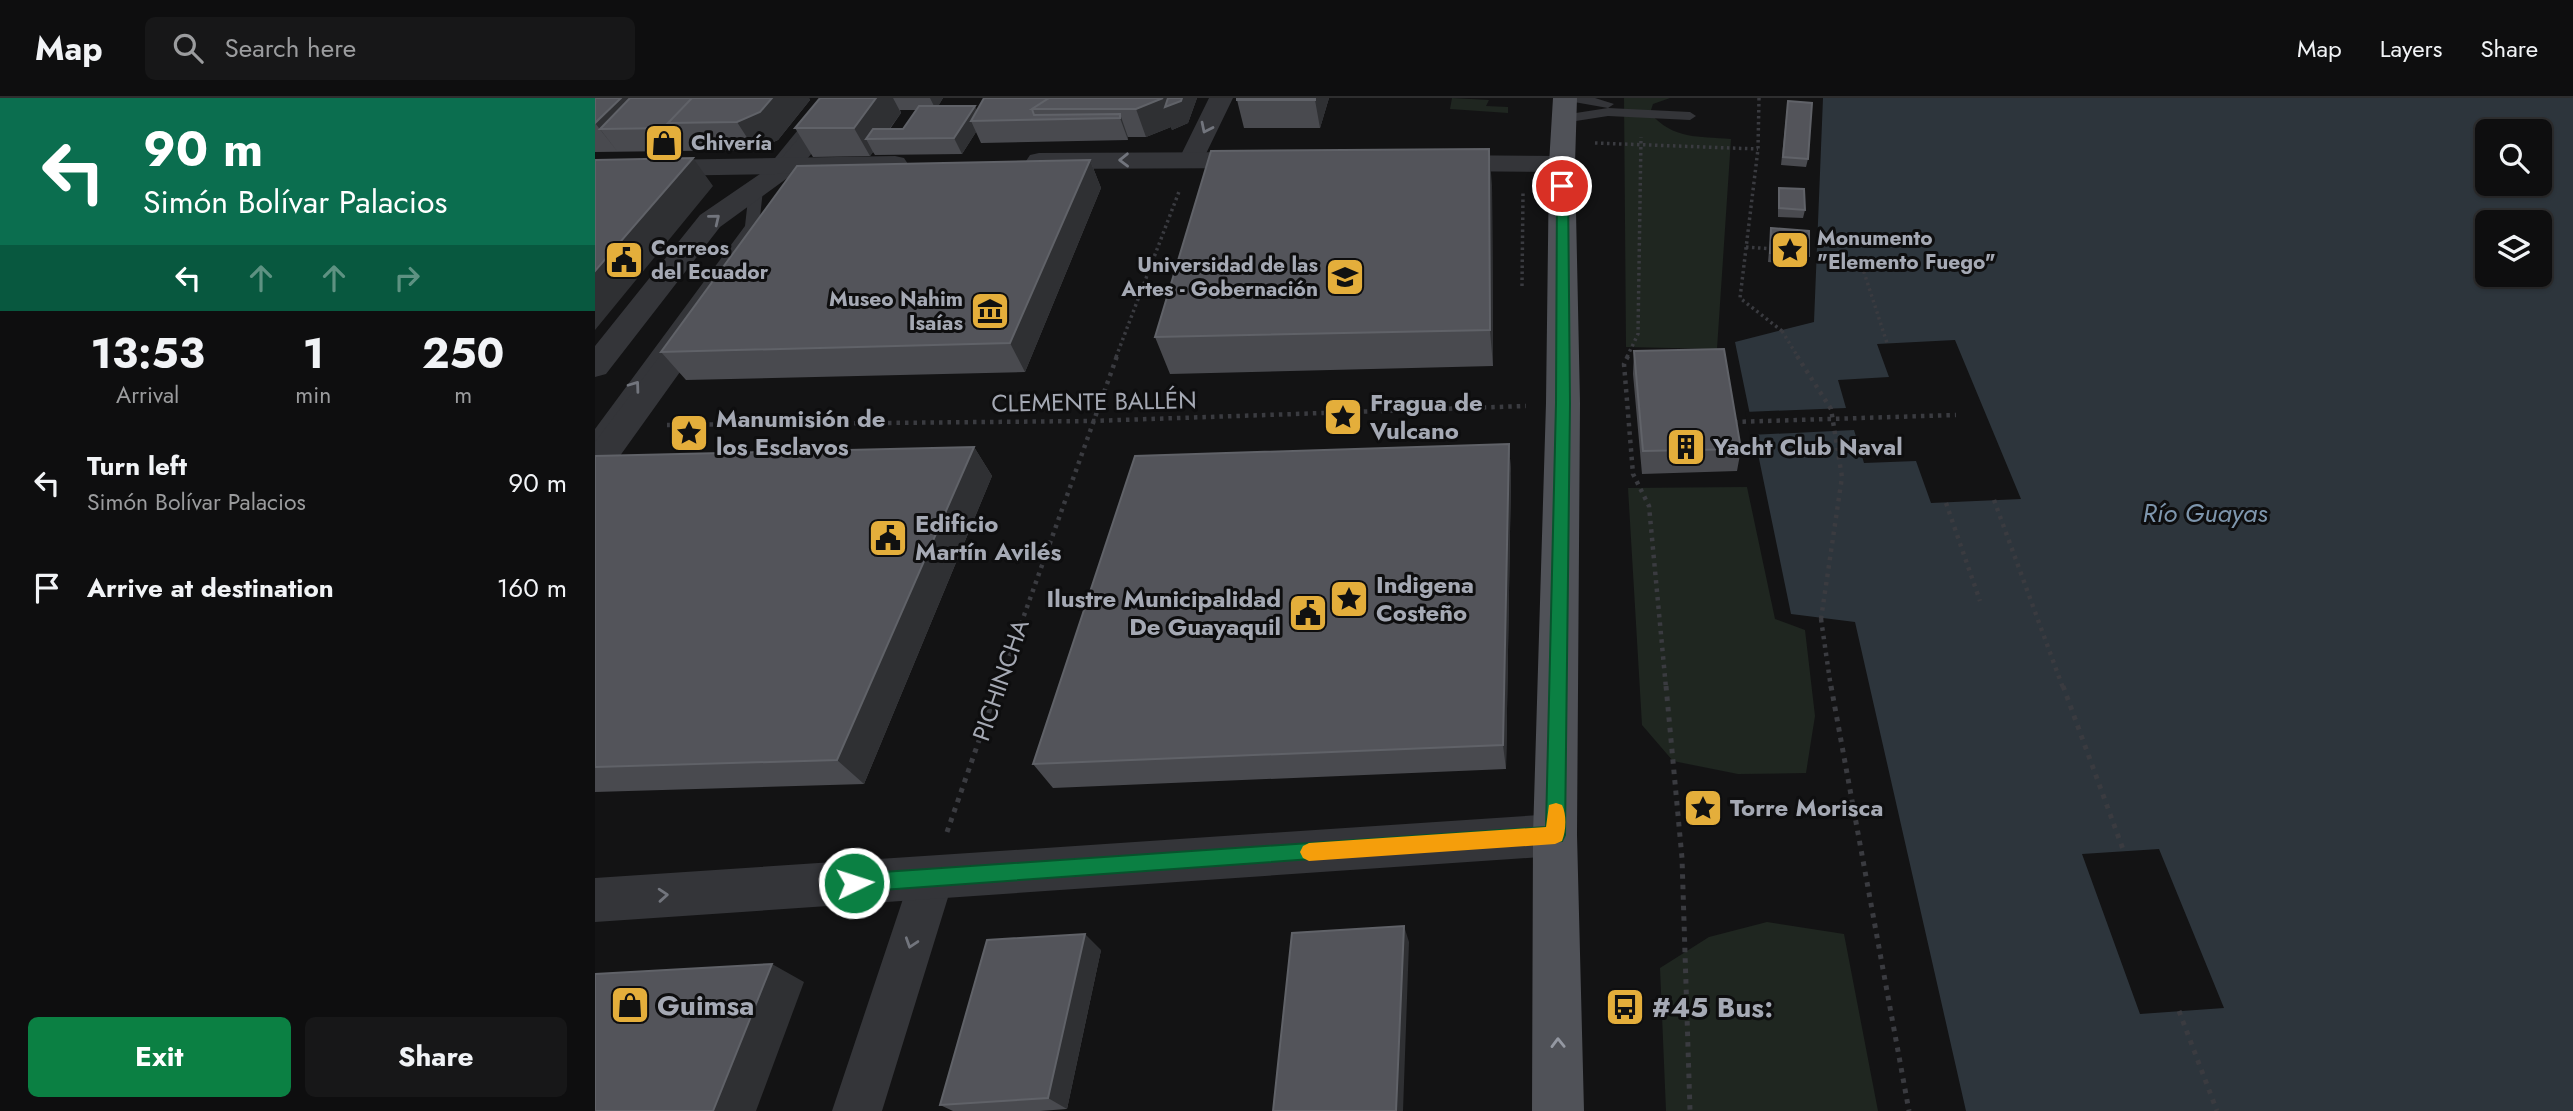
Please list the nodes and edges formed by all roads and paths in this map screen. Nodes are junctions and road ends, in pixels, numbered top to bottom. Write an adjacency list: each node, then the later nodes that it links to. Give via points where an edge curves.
1 (831, 98): 14 (lane)
2 (846, 98): 14 (street)
3 (1221, 98): 9 (street, one-way to 9)
4 (1759, 98): 8 (path)
5 (1641, 114): 6 (lane, via 1599,113); 6 (lane, via 1690,112 1601,104); 7 (path)
6 (1565, 124): 7 (path); 13 (street); 22 (main road)
7 (1641, 145): 8 (path); 39 (path, via 1638,334 1624,364 1633,474 1649,506 1682,858)
8 (1758, 149): 17 (path)
9 (1192, 159): 10 (street); 11 (street, one-way to 11); 24 (path, PICHINCHA)
10 (1286, 160)
11 (1011, 162)
12 (914, 163): 14 (street)
13 (1407, 163)
14 (782, 166): 15 (street); 16 (street); 26 (street, via 774,220)
15 (595, 169)
16 (756, 190): 21 (street, one-way to 16, via 710,221); 27 (lane, one-way to 16, via 752,226)
17 (1746, 247): 18 (path); 40 (path, bridge, via 1740,298 1781,331 1831,409 1842,477 1821,619 1823,642)
18 (1779, 250)
19 (1860, 260): 20 (path)
20 (1887, 343)
21 (595, 367)
22 (1563, 403): 24 (path, CLEMENTE BALLÉN); 32 (main road)
23 (1956, 415): 25 (path)
24 (1092, 421): 26 (path, CLEMENTE BALLÉN); 34 (path, PICHINCHA)
25 (1729, 422)
26 (624, 426): 28 (street)
27 (595, 440)
28 (595, 466)
29 (1994, 500): 33 (path)
30 (1946, 503): 31 (path)
31 (1980, 601)
32 (1555, 835): 34 (street); 38 (main road, one-way to 32)
33 (2124, 852)
34 (932, 878): 35 (street, one-way to 34); 37 (street, one-way to 37)
35 (595, 900)
36 (2179, 1011): 41 (path)
37 (857, 1111)
38 (1558, 1111)
39 (1690, 1111)
40 (1909, 1111)
41 (2217, 1111)

